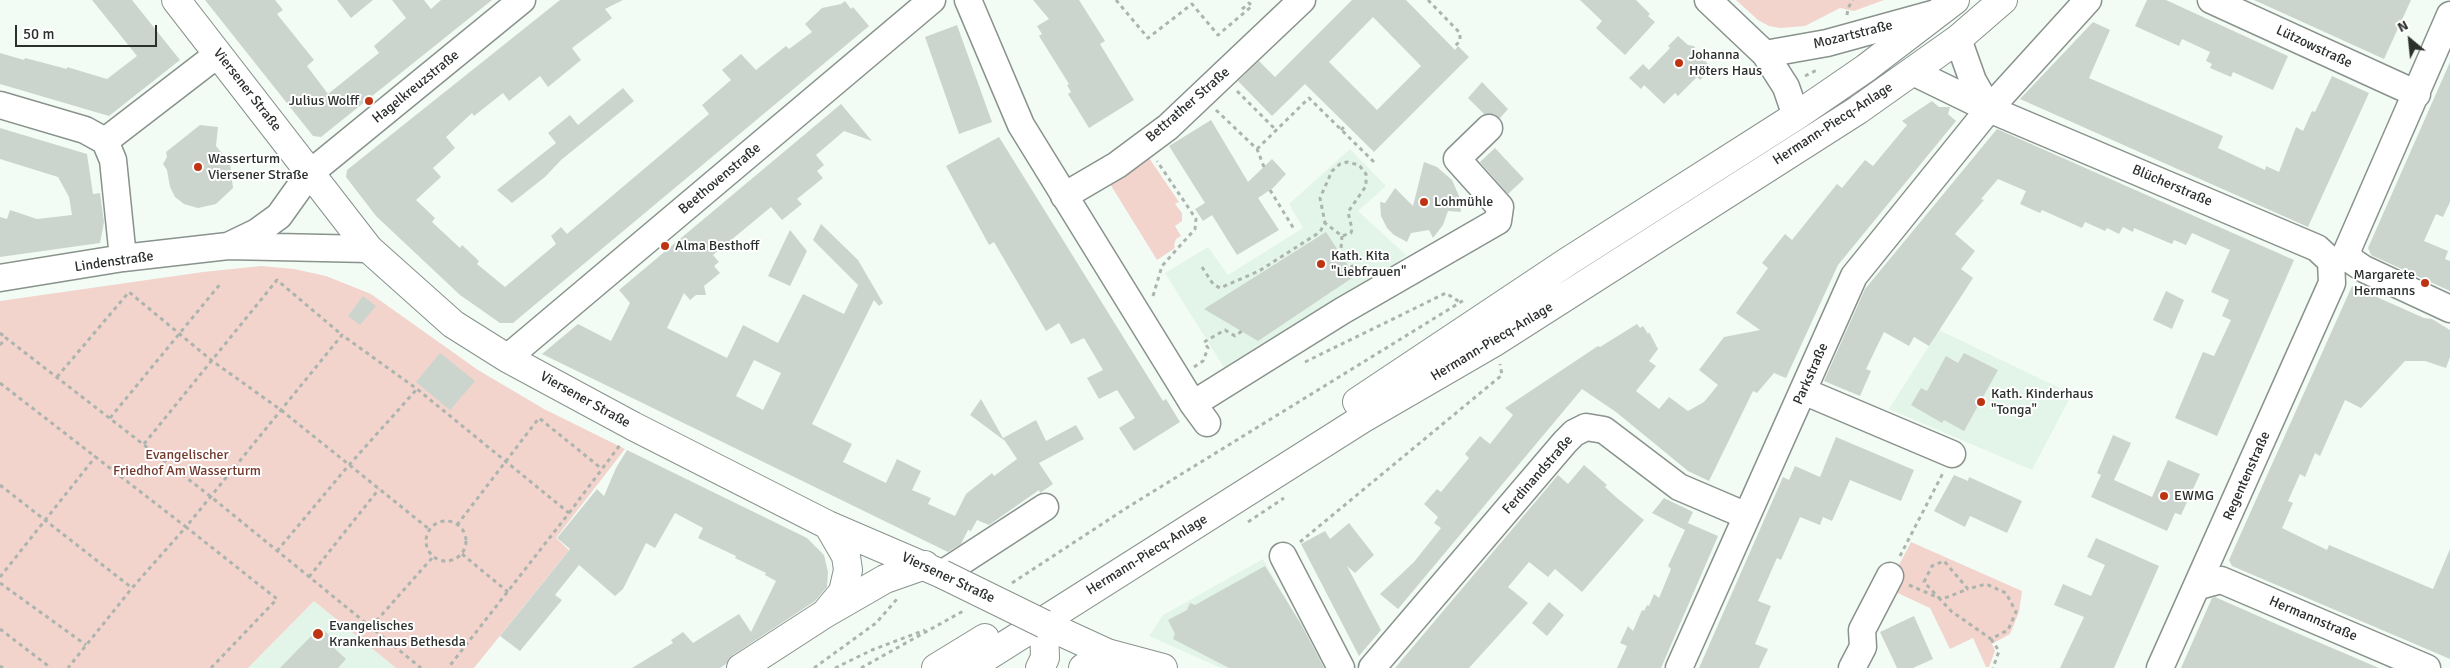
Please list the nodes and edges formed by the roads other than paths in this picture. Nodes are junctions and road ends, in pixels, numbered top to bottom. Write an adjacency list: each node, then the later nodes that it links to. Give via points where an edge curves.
1 (176, 0): 14 (main road, Viersener Straße)
2 (522, 0): 24 (street, Hagelkreuzstraße)
3 (932, 0): 32 (street, Beethovenstraße)
4 (968, 0): 25 (street, via 1021,125)
5 (1302, 0): 25 (street, Bettrather Straße, via 1168,127 1117,165)
6 (1708, 0): 15 (street)
7 (1976, 0): 13 (main road, via 1967,10)
8 (2003, 0): 13 (main road, Hermann-Piecq-Anlage)
9 (2088, 0): 19 (street, Parkstraße)
10 (2211, 0): 17 (street, Lützowstraße)
11 (1947, 6): 15 (street, Mozartstraße, via 1827,43); 20 (main road, Hermann-Piecq-Anlage)
12 (2450, 15): 17 (street)
13 (1958, 39): 16 (main road, Hermann-Piecq-Anlage); 19 (street, via 1974,82)
14 (218, 54): 22 (street); 24 (main road, Viersener Straße)
15 (1765, 54): 20 (street, via 1786,87)
16 (1913, 72): 19 (street, Blücherstraße); 23 (main road, Hermann-Piecq-Anlage)
17 (2417, 94): 31 (street, via 2347,251 2352,261 2364,269)
18 (0, 105): 22 (street, via 85,130)
19 (1989, 109): 30 (street, Blücherstraße, via 2317,248 2331,261); 33 (street, Parkstraße, via 1854,276)
20 (1796, 116): 23 (main road, via 1794,137); 46 (main road, Hermann-Piecq-Anlage, via 1576,256 1216,493)
21 (1489, 128): 25 (street, via 1458,159 1500,207 1498,221 1342,310 1200,414)
22 (104, 141): 28 (street, via 113,160)
23 (1776, 160): 47 (main road, Hermann-Piecq-Anlage, via 1501,338 1362,419)
24 (310, 174): 26 (street, Lindenstraße, via 279,216 257,232); 27 (main road, Viersener Straße)
25 (1064, 196)
26 (228, 246): 27 (street, Lindenstraße); 28 (street, Lindenstraße)
27 (369, 249): 32 (main road, Viersener Straße, via 453,324)
28 (123, 258): 29 (street, Lindenstraße)
29 (0, 278)
30 (2332, 283): 41 (street, Regentenstraße)
31 (2450, 309)
32 (508, 358): 37 (main road, Viersener Straße)
33 (1803, 392): 34 (street); 36 (street, Parkstraße)
34 (1952, 454)
35 (1045, 507): 39 (street)
36 (1747, 516): 52 (street, Ferdinandstraße, via 1679,487 1604,430 1586,427 1565,442); 53 (street, Parkstraße)
37 (828, 525): 39 (main road, Viersener Straße); 42 (main road, via 846,556 848,570 843,592)
38 (1283, 556): 51 (street)
39 (934, 570): 42 (main road, via 893,577); 43 (main road, Viersener Straße, bridge)
40 (1890, 576): 54 (street, via 1862,630 1863,647)
41 (2199, 586): 55 (street, Regentenstraße); 56 (street, Hermannstraße, via 2221,580)
42 (826, 613): 45 (main road)
43 (1044, 624): 44 (main road, Viersener Straße); 48 (main road, via 1045,658)
44 (1113, 661): 49 (main road); 50 (main road, Viersener Straße)
45 (741, 668)
46 (936, 668)
47 (969, 668)
48 (1040, 668)
49 (1082, 668)
50 (1163, 668)
51 (1341, 668)
52 (1372, 668)
53 (1680, 668)
54 (1852, 668)
55 (2160, 668)
56 (2427, 668)

